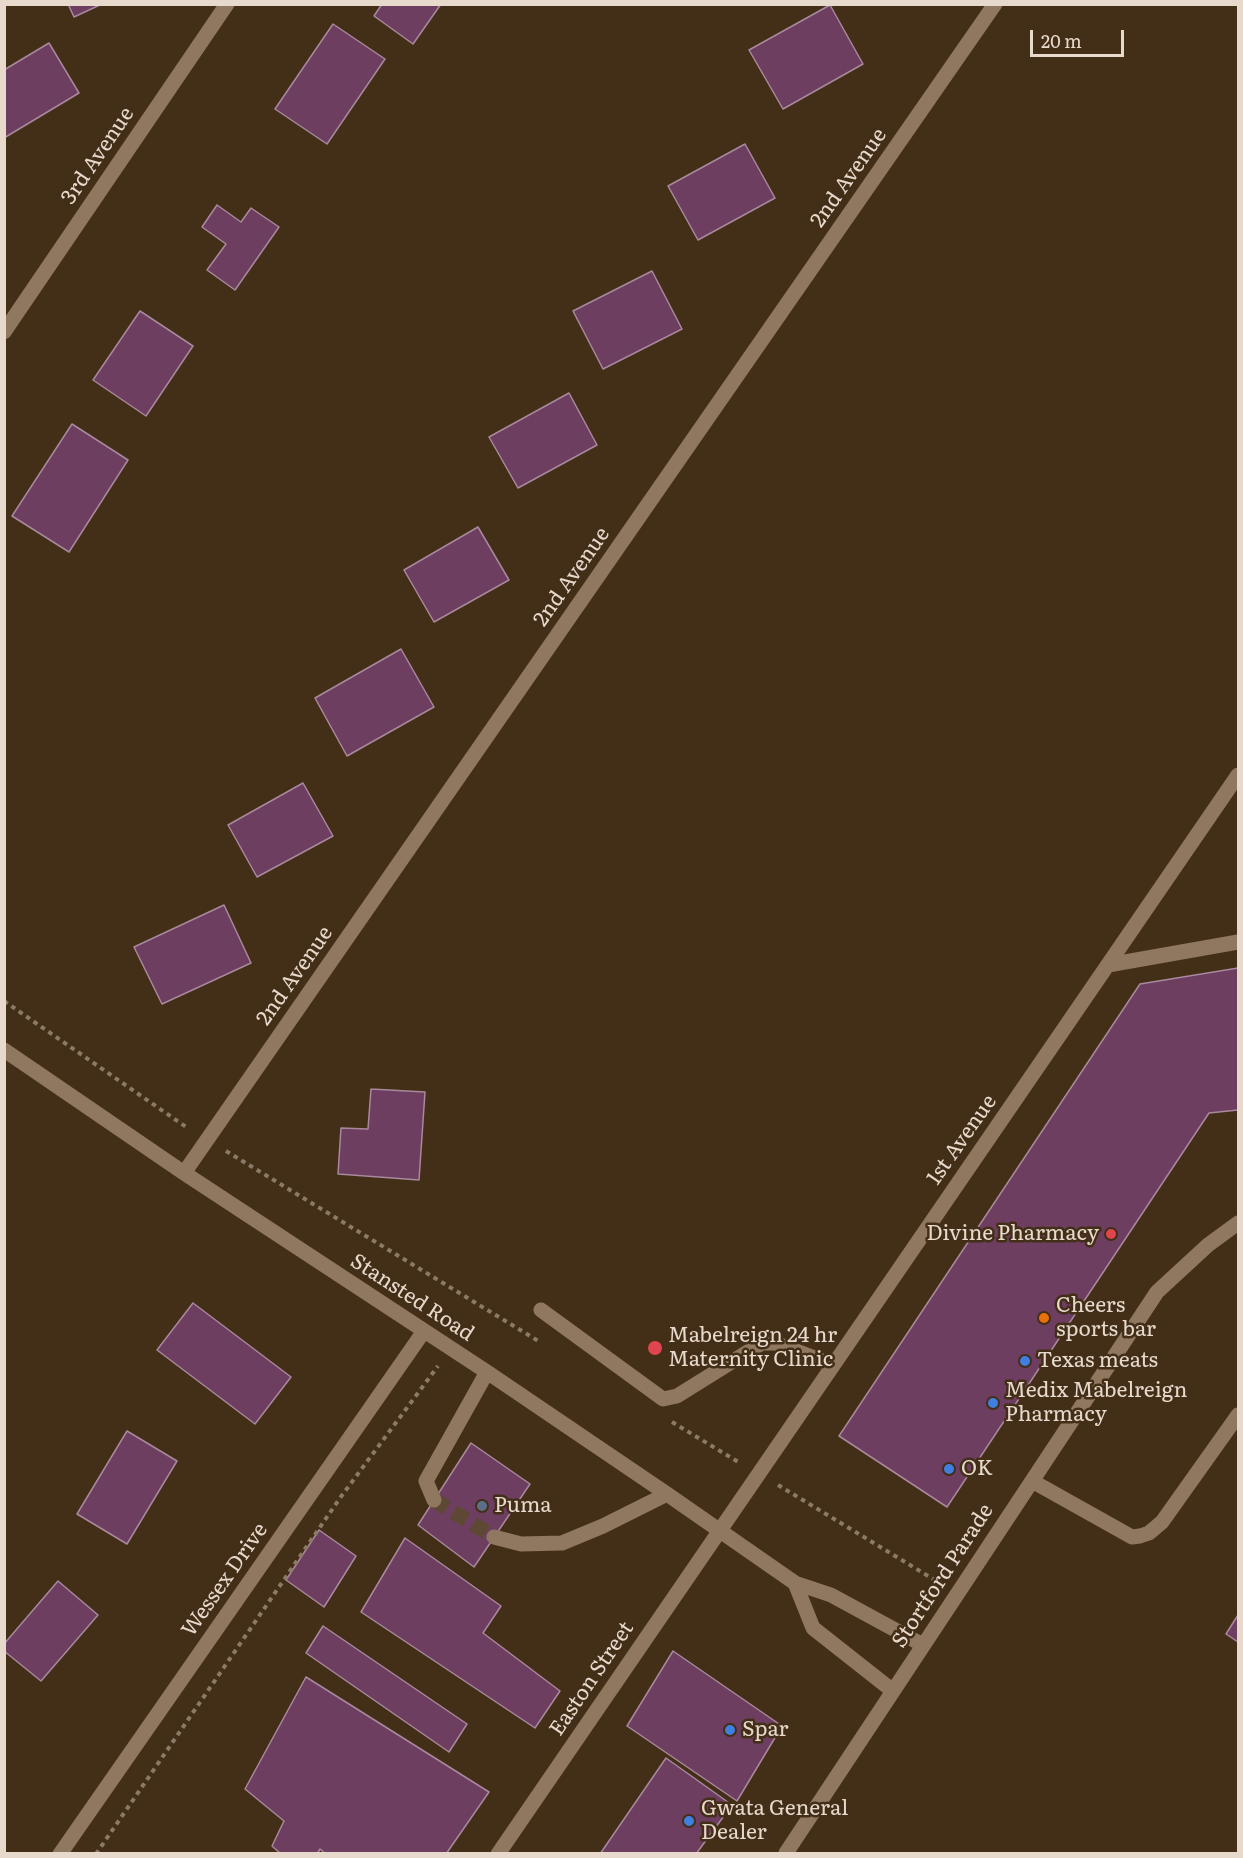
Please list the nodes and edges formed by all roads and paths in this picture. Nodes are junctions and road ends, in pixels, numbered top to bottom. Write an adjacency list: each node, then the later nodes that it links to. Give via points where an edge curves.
1 (227, 4): 3 (street, 3rd Avenue)
2 (994, 4): 9 (street, 2nd Avenue)
3 (4, 332)
4 (1239, 775): 6 (street, 1st Avenue)
5 (1239, 942): 6 (street)
6 (1108, 965): 16 (street, 1st Avenue)
7 (4, 1001): 9 (path)
8 (4, 1050): 10 (street, Stansted Road)
9 (207, 1140): 10 (street, 2nd Avenue); 14 (path)
10 (184, 1173): 13 (street, Stansted Road)
11 (1239, 1223): 21 (street, Stortford Parade, via 1208,1245 1157,1292)
12 (541, 1310): 16 (street, via 663,1399 677,1396 762,1343 775,1343)
13 (424, 1331): 15 (street, Stansted Road); 32 (street, Wessex Drive)
14 (541, 1342)
15 (451, 1349): 17 (street, Stansted Road); 33 (path, via 340,1498)
16 (833, 1365): 25 (street, 1st Avenue)
17 (487, 1372): 23 (street, Stansted Road); 24 (street, via 426,1481)
18 (1239, 1415): 21 (street, via 1162,1522 1140,1536 1132,1538)
19 (663, 1416): 20 (path)
20 (744, 1465)
21 (1032, 1481): 28 (street, Stortford Parade)
22 (774, 1483): 28 (path)
23 (667, 1494): 25 (street, Stansted Road); 26 (street, via 562,1543 521,1544)
24 (434, 1500)
25 (720, 1529): 27 (street, Stansted Road); 34 (street, Easton Street)
26 (494, 1538)
27 (795, 1583): 29 (street, Stansted Road, via 831,1595); 30 (street, via 813,1628)
28 (957, 1594): 29 (street, Stortford Parade)
29 (923, 1645): 30 (street, Stortford Parade)
30 (893, 1691): 31 (street, Stortford Parade)
31 (786, 1853)
32 (60, 1854)
33 (96, 1854)
34 (498, 1854)

